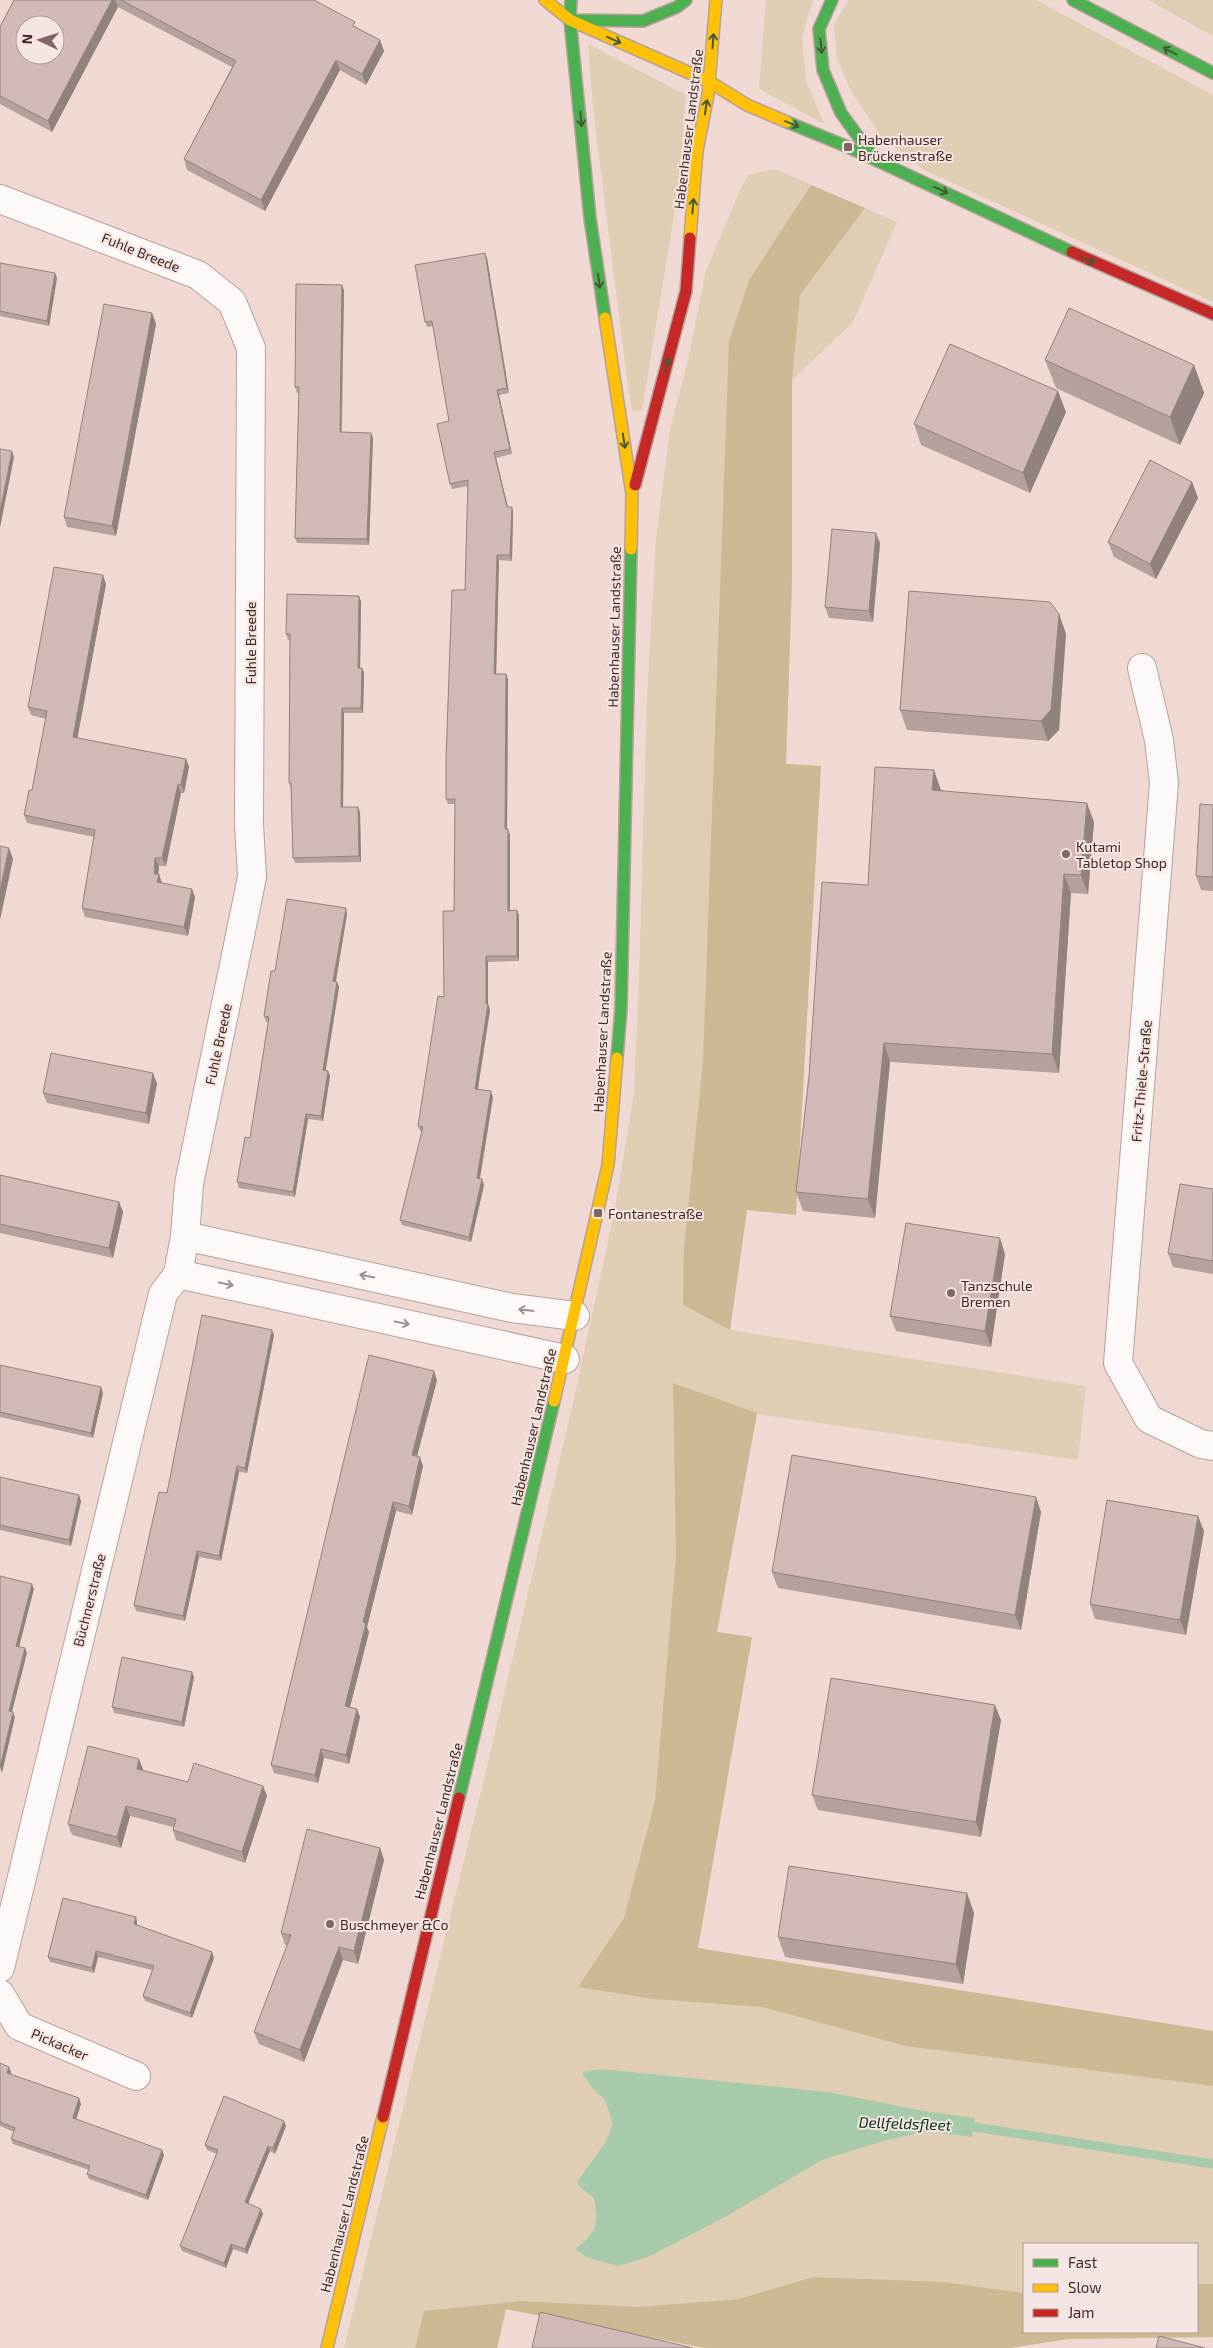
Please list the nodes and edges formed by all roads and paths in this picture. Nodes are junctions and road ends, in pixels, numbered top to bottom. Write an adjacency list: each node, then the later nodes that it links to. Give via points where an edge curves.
1 (545, 0): 7 (street)
2 (571, 0): 7 (street, Habenhauser Landstraße)
3 (686, 0): 7 (street, via 643,21)
4 (716, 0): 9 (street, Habenhauser Landstraße, one-way to 4)
5 (832, 0): 10 (street, one-way to 10, via 819,29 823,70 841,113)
6 (1074, 0): 8 (street, one-way to 6)
7 (570, 20): 9 (street, one-way to 9); 13 (street, Habenhauser Landstraße, one-way to 13, via 590,218)
8 (1213, 73)
9 (710, 82): 10 (street, one-way to 10, via 747,106); 13 (street, Habenhauser Landstraße, one-way to 9, via 686,291 697,151)
10 (874, 159): 12 (street, one-way to 12, via 1086,259)
11 (0, 198): 15 (street, Fuhle Breede, via 198,275 232,302 251,348 249,824 252,877 189,1184)
12 (1213, 314)
13 (632, 494): 17 (street, Habenhauser Landstraße, via 621,1010 616,1088 608,1165)
14 (1142, 668): 19 (street, Fritz-Thiele-Straße, via 1159,740 1164,783 1118,1363 1149,1419 1201,1444)
15 (185, 1236): 16 (street, Büchnerstraße); 17 (street, one-way to 15, via 512,1308)
16 (178, 1274): 18 (street, one-way to 18); 20 (street, Büchnerstraße, via 163,1294)
17 (575, 1316): 18 (street, Habenhauser Landstraße)
18 (565, 1359): 23 (street, Habenhauser Landstraße)
19 (1213, 1446)
20 (0, 1968)
21 (0, 1994): 22 (street, Pickacker, via 19,2026)
22 (136, 2076)
23 (327, 2348)

